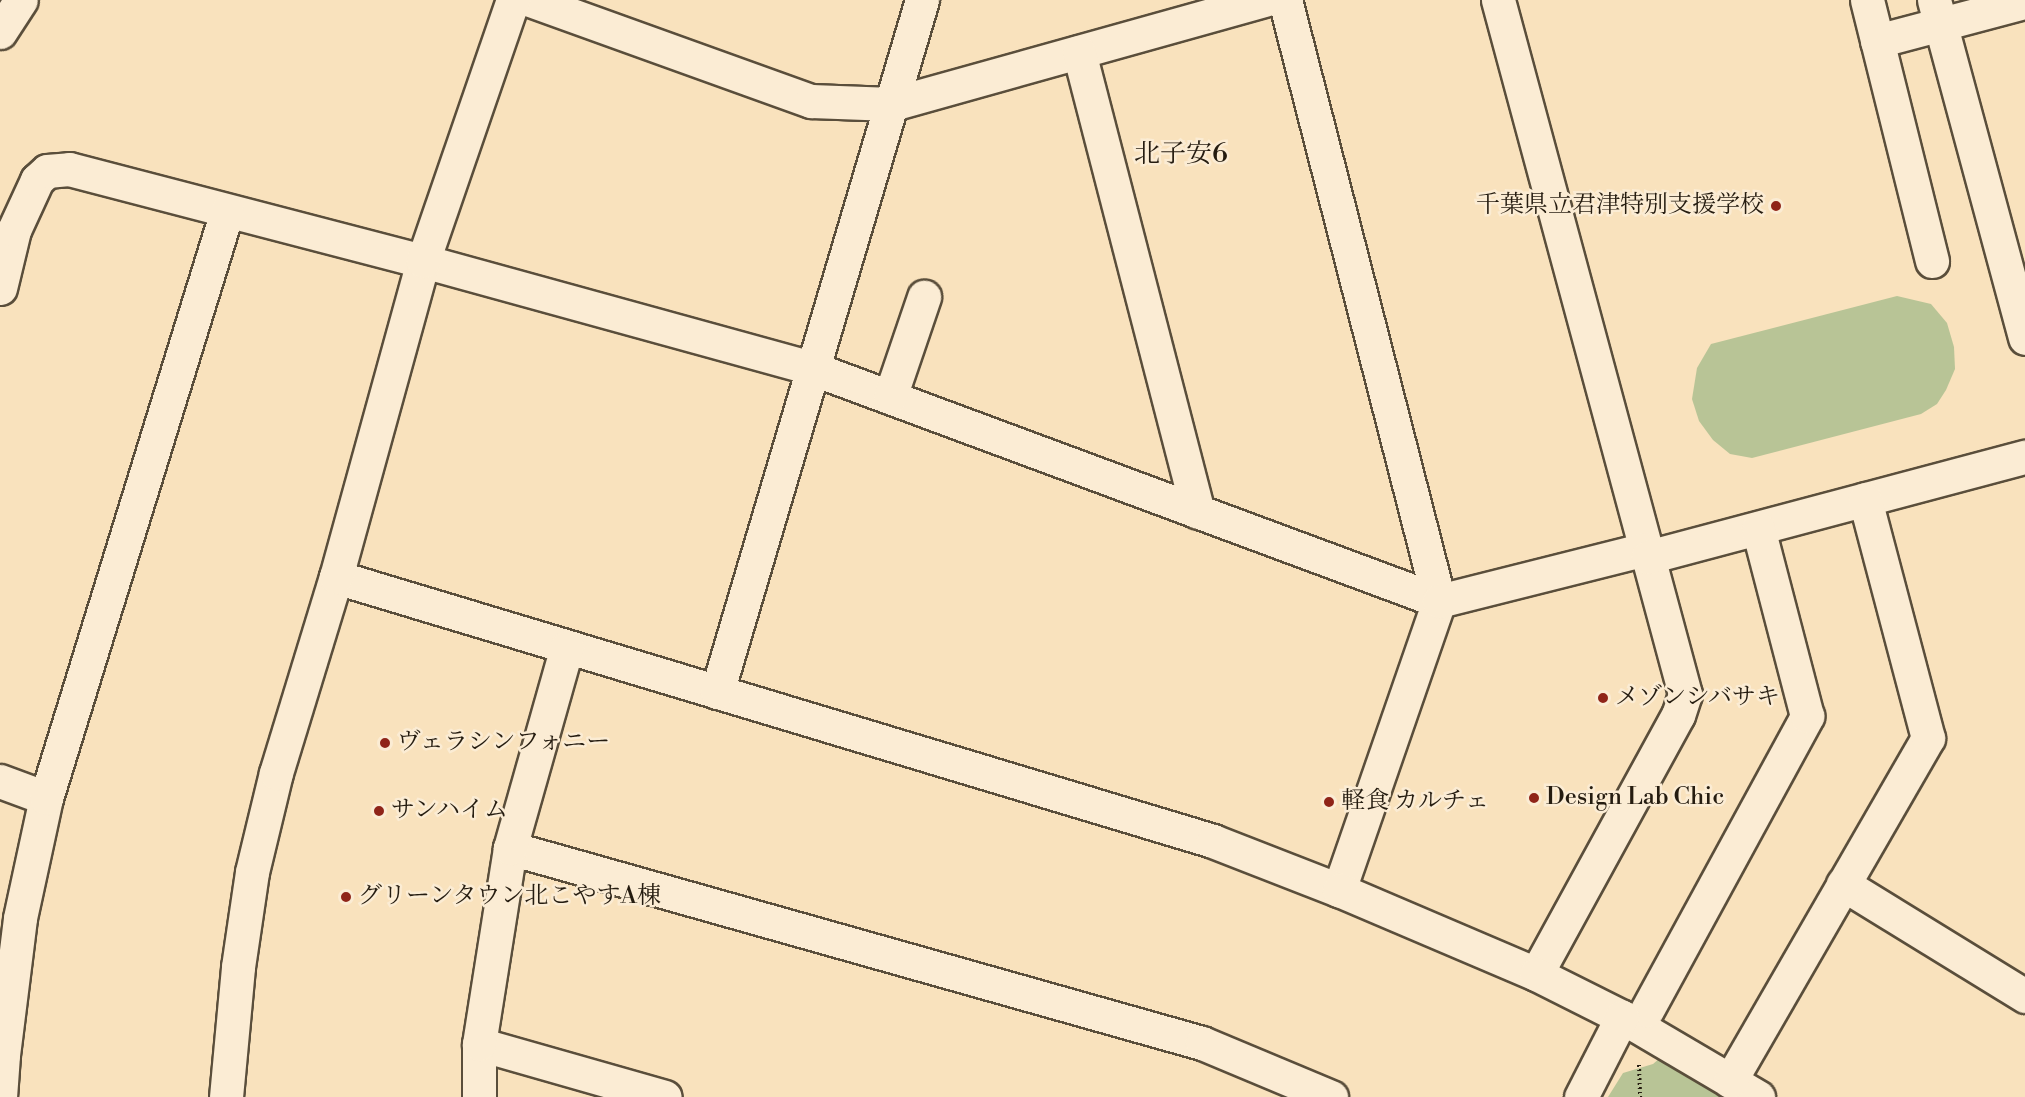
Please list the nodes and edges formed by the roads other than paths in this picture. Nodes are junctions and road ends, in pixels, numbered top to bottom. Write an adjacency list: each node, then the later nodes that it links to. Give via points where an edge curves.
1 (21, 0): 11 (street)
2 (513, 0): 16 (street)
3 (530, 0): 14 (street, via 811,100)
4 (922, 0): 14 (street)
5 (1265, 0): 13 (street)
6 (1286, 0): 29 (street)
7 (1498, 0): 27 (street)
8 (1867, 0): 12 (street)
9 (2025, 2): 10 (street)
10 (1937, 13): 12 (street); 20 (street)
11 (0, 32)
12 (1877, 41): 17 (street)
13 (1079, 52): 14 (street); 25 (street)
14 (892, 105): 21 (street)
15 (227, 211): 16 (street); 18 (street, via 69,169 47,171 37,180 14,230); 33 (street)
16 (423, 261): 21 (street); 28 (street)
17 (1932, 261)
18 (0, 288)
19 (924, 297): 22 (street)
20 (2025, 338)
21 (814, 369): 22 (street); 31 (street)
22 (890, 397): 25 (street)
23 (2025, 457): 24 (street)
24 (1865, 499): 26 (street); 35 (street, via 1928,738)
25 (1198, 512): 29 (street)
26 (1758, 528): 27 (street); 39 (street, via 1807,716)
27 (1647, 553): 29 (street); 37 (street, via 1685,694 1678,715)
28 (336, 577): 30 (street); 43 (street, via 276,772 252,872 237,967)
29 (1439, 602): 36 (street)
30 (567, 647): 31 (street); 34 (street)
31 (717, 692): 36 (street, via 1213,841)
32 (0, 781): 33 (street)
33 (46, 798): 42 (street, via 20,918)
34 (510, 848): 40 (street); 46 (street, via 1202,1042)
35 (1844, 884): 38 (street); 41 (street)
36 (1340, 890): 37 (street)
37 (1536, 974): 39 (street)
38 (2024, 993)
39 (1634, 1014): 41 (street); 47 (street)
40 (479, 1044): 44 (street); 45 (street)
41 (1730, 1081): 48 (street)
42 (0, 1097)
43 (226, 1097)
44 (479, 1097)
45 (665, 1097)
46 (1330, 1097)
47 (1581, 1097)
48 (1758, 1097)

